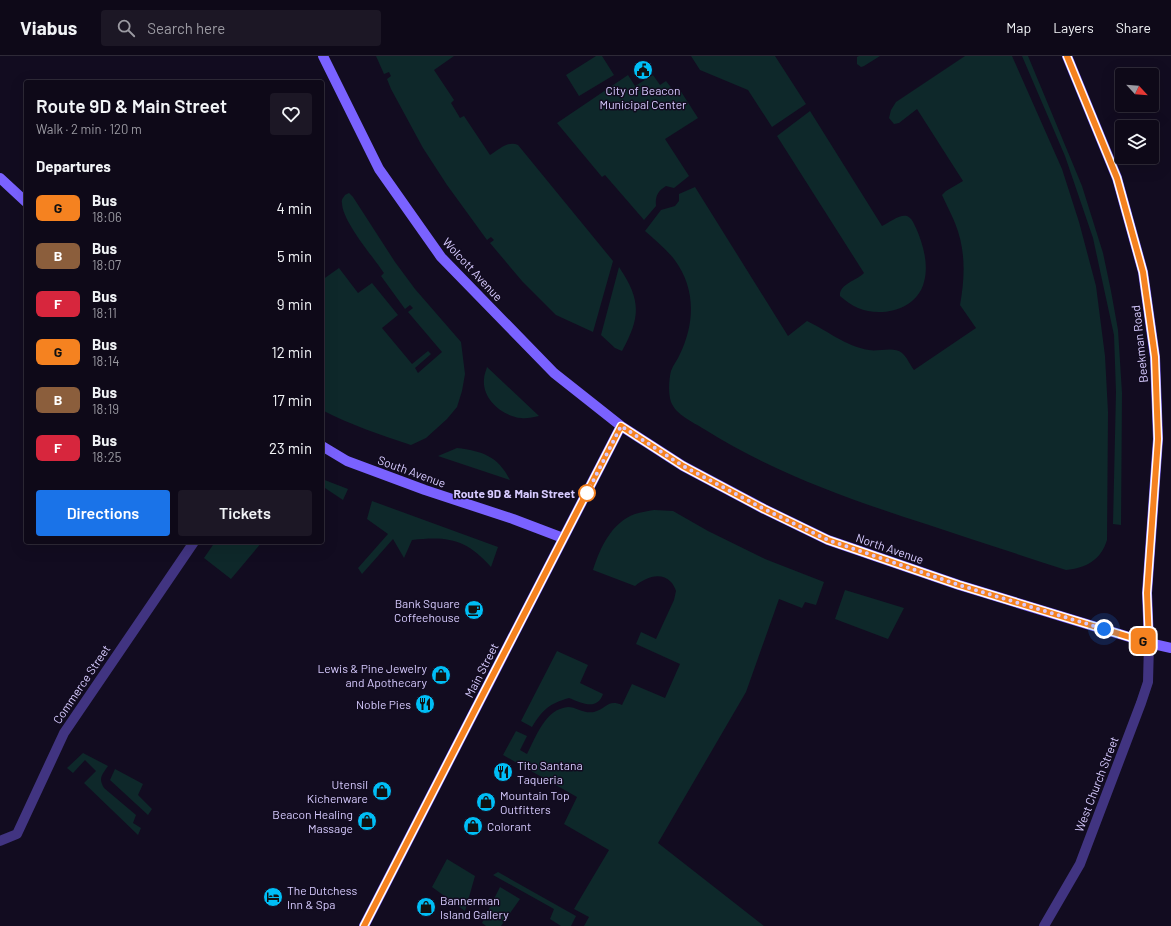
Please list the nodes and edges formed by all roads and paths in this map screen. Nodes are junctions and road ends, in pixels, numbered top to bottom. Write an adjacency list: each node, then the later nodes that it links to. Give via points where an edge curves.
1 (324, 56): 5 (main road, Wolcott Avenue, via 379,169 441,257 554,373)
2 (1067, 56): 9 (main road, Beekman Road, via 1117,178 1143,272 1155,357 1158,439 1147,593)
3 (0, 178): 4 (main road)
4 (24, 200)
5 (621, 426): 7 (main road, Main Street); 9 (main road, North Avenue, via 689,469 828,540 959,585)
6 (324, 447): 7 (main road, South Avenue, via 354,464)
7 (563, 538): 12 (main road, Main Street)
8 (193, 544): 11 (street, Commerce Street, via 64,733 17,834)
9 (1149, 643): 10 (main road, North Avenue); 13 (street, West Church Street, via 1148,682 1141,703 1080,864)
10 (1171, 648)
11 (0, 841)
12 (364, 926)
13 (1044, 926)

